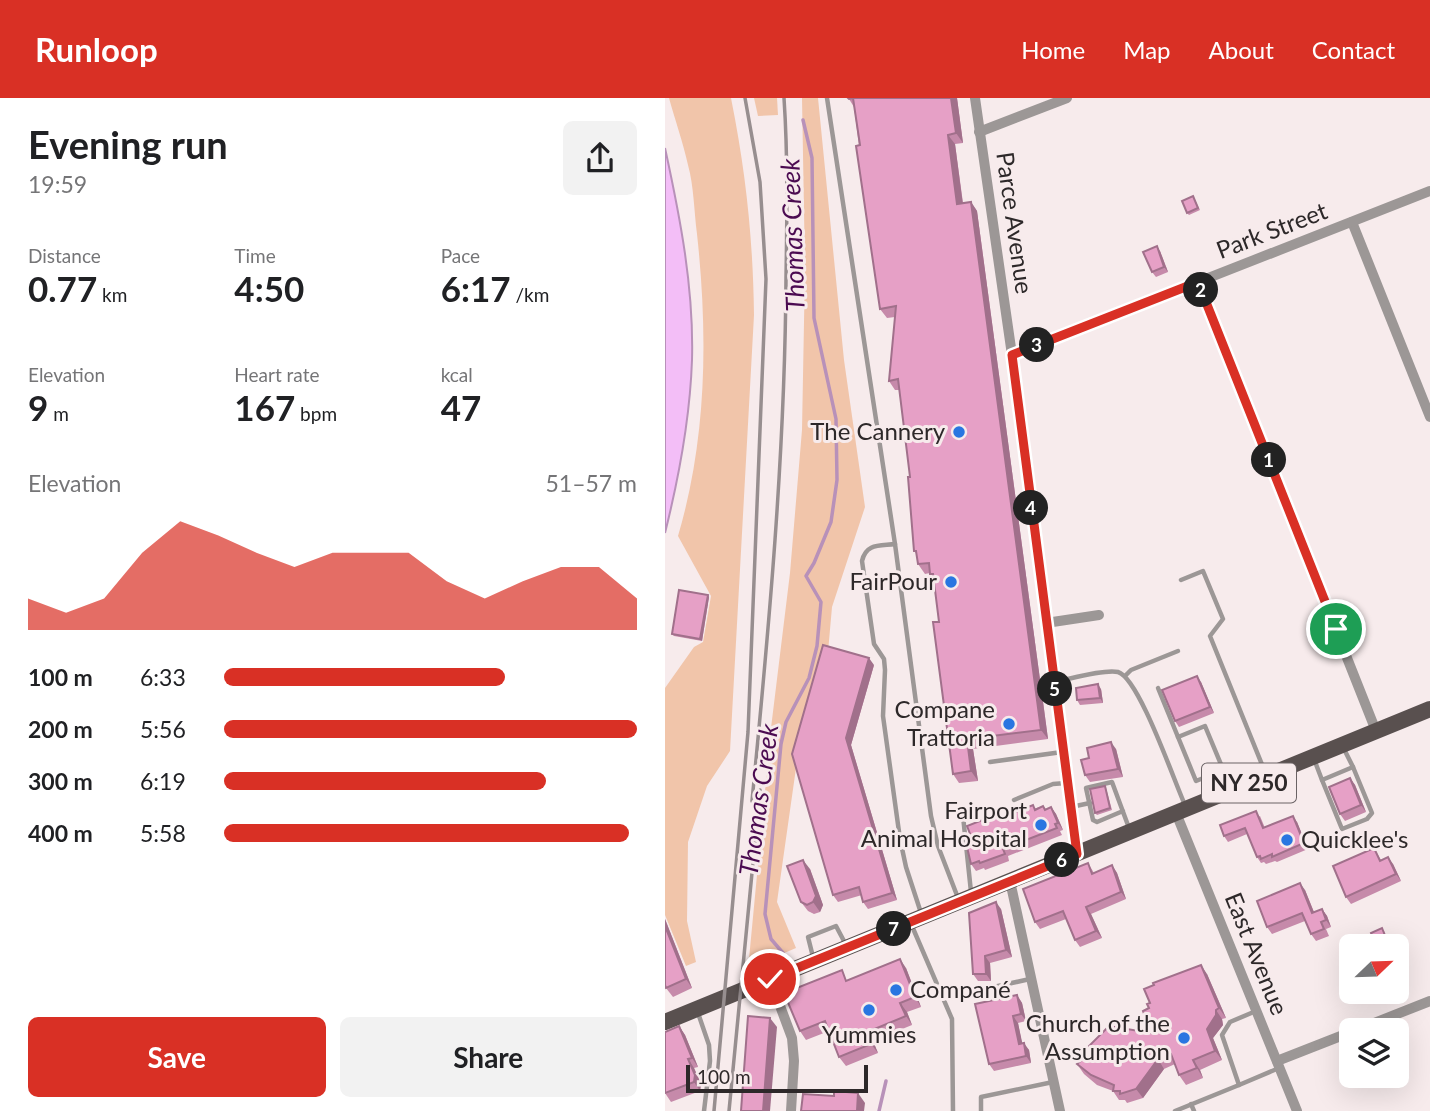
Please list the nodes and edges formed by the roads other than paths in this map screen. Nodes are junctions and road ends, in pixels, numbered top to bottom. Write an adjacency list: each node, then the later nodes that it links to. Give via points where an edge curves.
1 (827, 98): 10 (lane)
2 (975, 98): 4 (street, Parce Avenue)
3 (1067, 98): 4 (street)
4 (979, 132): 8 (street, Parce Avenue)
5 (1430, 191): 6 (street, Park Street)
6 (1352, 222): 7 (street, Park Street); 9 (street)
7 (1198, 282): 8 (street, Park Street); 19 (street)
8 (1012, 355): 13 (street, Parce Avenue)
9 (1430, 417)
10 (895, 544): 42 (lane, via 931,816 938,846); 43 (lane, via 869,548 862,561 874,644 884,659 883,716)
11 (1181, 580): 27 (lane, via 1203,570 1223,620 1210,636)
12 (1099, 615): 13 (street)
13 (1046, 622): 16 (street, Parce Avenue)
14 (1178, 651): 15 (lane)
15 (1126, 676): 16 (lane, via 1115,671); 37 (lane, via 1137,692)
16 (1054, 682): 22 (street, Parce Avenue)
17 (1158, 688): 20 (lane)
18 (1430, 709): 19 (main road, NY 250)
19 (1377, 731): 21 (main road, NY 250)
20 (1178, 737): 26 (lane, via 1205,726); 26 (lane, via 1196,781)
21 (1342, 745): 23 (main road, NY 250); 25 (lane)
22 (1063, 752): 24 (lane); 29 (street, Parce Avenue)
23 (1313, 757): 27 (main road, NY 250); 28 (lane)
24 (989, 762)
25 (1353, 767): 28 (lane); 28 (lane, via 1372,813 1367,819 1342,829)
26 (1223, 770): 30 (lane)
27 (1267, 776): 30 (main road, NY 250)
28 (1322, 780)
29 (1067, 783): 33 (lane); 35 (street, Parce Avenue)
30 (1231, 790): 37 (main road, NY 250)
31 (1118, 797): 32 (lane); 34 (lane, via 1112,782 1086,788); 36 (lane)
32 (1109, 799)
33 (1014, 800)
34 (1091, 803): 35 (lane); 36 (lane, via 1097,822)
35 (1070, 807): 40 (street, Parce Avenue)
36 (1123, 811): 39 (lane)
37 (1181, 811): 39 (main road, NY 250); 51 (street, East Avenue)
38 (963, 816): 42 (lane)
39 (1130, 832): 40 (main road, NY 250)
40 (1077, 854): 41 (main road, NY 250)
41 (1010, 881): 42 (main road, NY 250); 47 (street)
42 (965, 900): 43 (main road, NY 250)
43 (916, 920): 44 (main road, NY 250); 61 (lane, via 953,1019)
44 (846, 947): 45 (main road, NY 250); 45 (lane, via 836,926 807,937)
45 (815, 960): 46 (main road, NY 250)
46 (770, 979): 50 (main road, NY 250); 60 (street, via 792,1038)
47 (1031, 979): 48 (lane); 56 (street)
48 (989, 988)
49 (1430, 1001): 52 (street)
50 (696, 1009): 53 (main road, NY 250); 59 (lane, via 709,1045)
51 (1256, 1011): 55 (street, East Avenue); 57 (lane, via 1230,1022 1223,1035)
52 (1386, 1018)
53 (665, 1022)
54 (1339, 1037): 55 (street)
55 (1278, 1065): 57 (lane); 66 (street, East Avenue)
56 (1054, 1081): 62 (lane, via 981,1097); 63 (street)
57 (1239, 1085): 58 (lane)
58 (1191, 1104): 64 (lane); 65 (lane)
59 (704, 1111)
60 (791, 1111)
61 (953, 1111)
62 (981, 1111)
63 (1061, 1111)
64 (1175, 1111)
65 (1194, 1111)
66 (1297, 1111)

